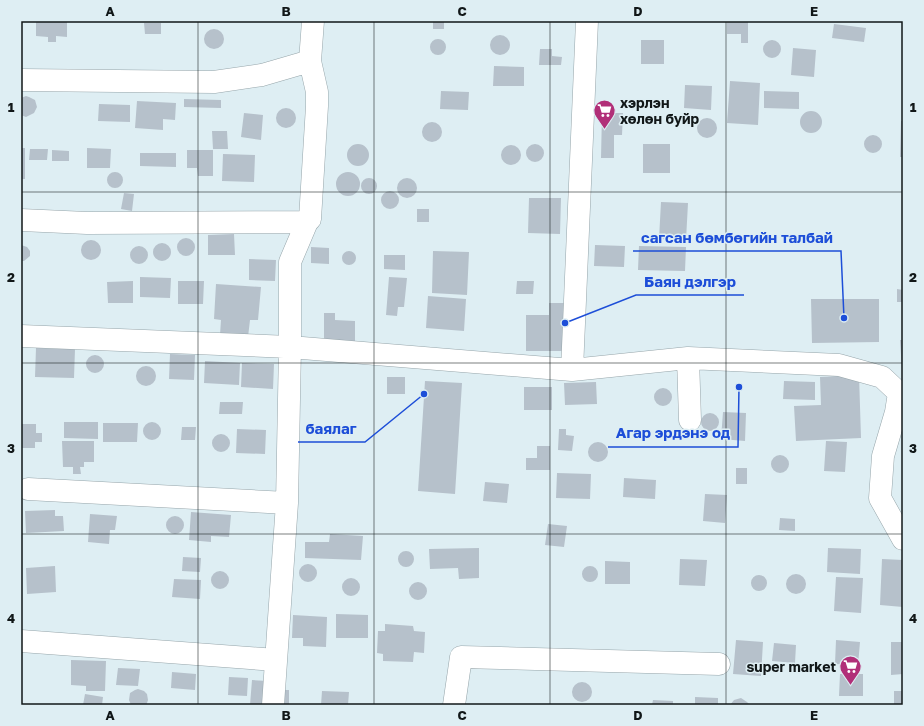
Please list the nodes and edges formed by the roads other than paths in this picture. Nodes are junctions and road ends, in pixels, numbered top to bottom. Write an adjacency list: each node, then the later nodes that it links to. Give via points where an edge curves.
1 (313, 21): 3 (street)
2 (587, 21): 10 (street)
3 (310, 60): 4 (street, via 262,75 214,82); 6 (street, via 316,106 310,219)
4 (21, 80)
5 (21, 220): 6 (street, via 87,223)
6 (306, 222): 8 (street, via 290,262)
7 (21, 336): 8 (street)
8 (290, 347): 10 (street); 14 (street)
9 (688, 358): 10 (street); 11 (street, via 839,365 882,377); 12 (street)
10 (572, 370)
11 (901, 393): 15 (street, via 883,456 880,498)
12 (690, 420)
13 (28, 489): 14 (street)
14 (287, 503): 17 (street)
15 (903, 539)
16 (21, 641): 17 (street)
17 (276, 660): 19 (street)
18 (719, 664): 20 (street, via 461,657)
19 (273, 705)
20 (454, 705)

